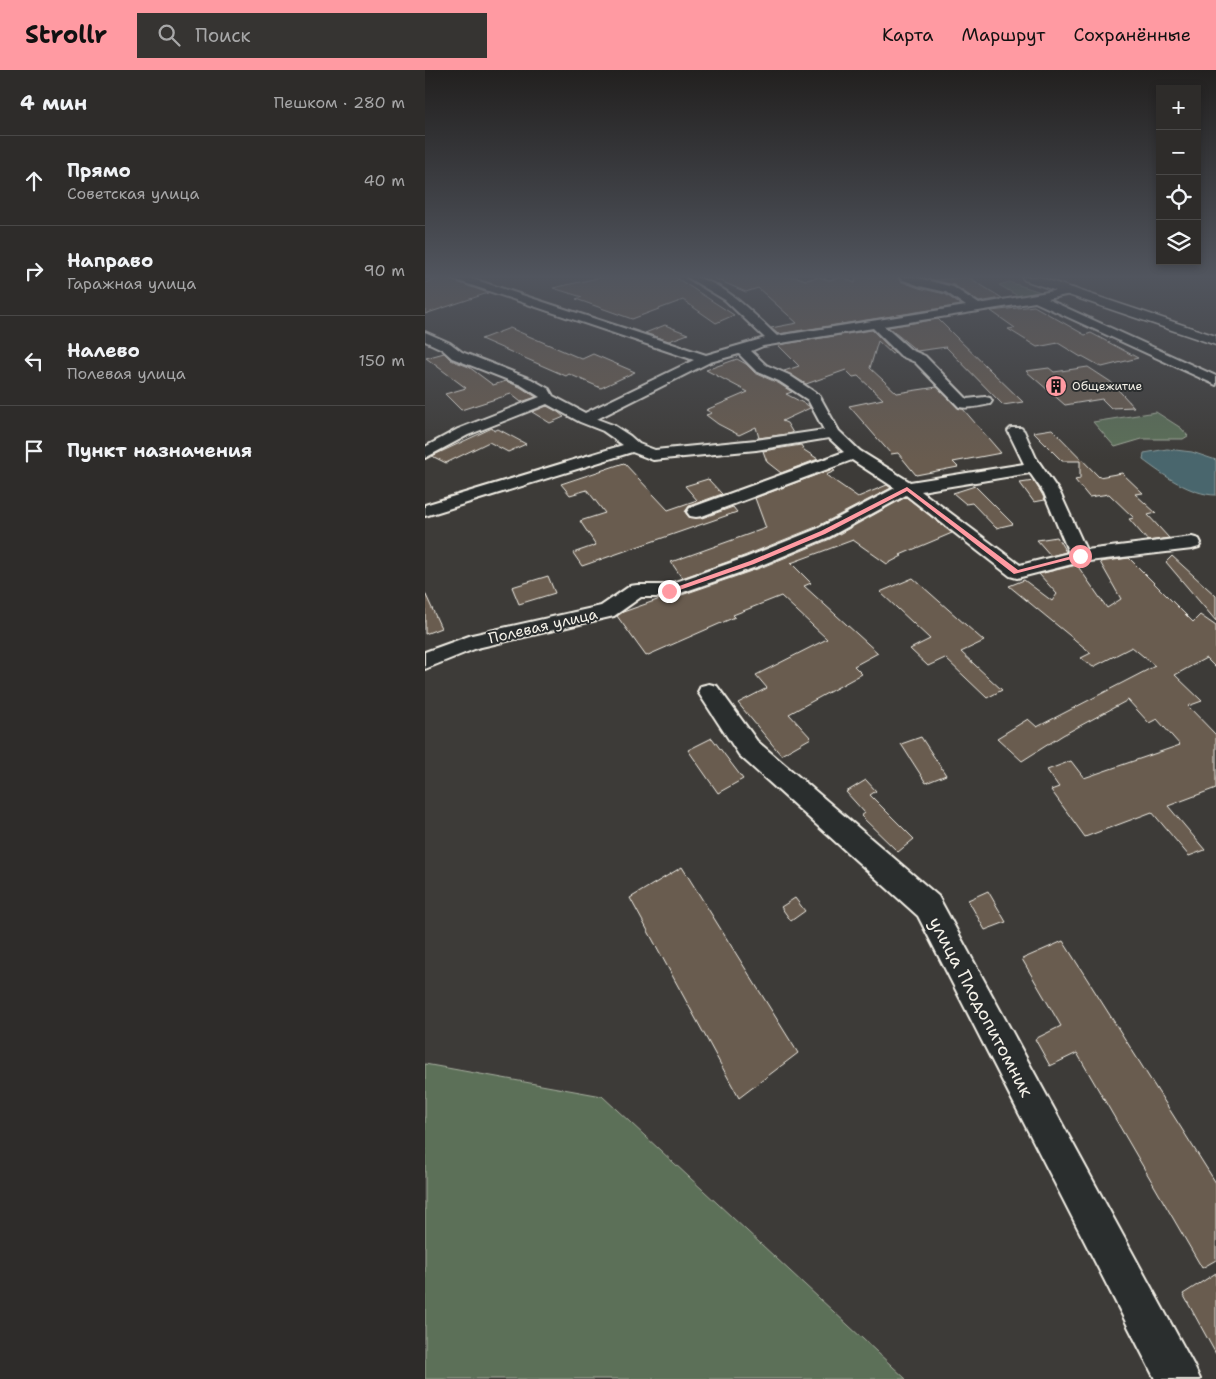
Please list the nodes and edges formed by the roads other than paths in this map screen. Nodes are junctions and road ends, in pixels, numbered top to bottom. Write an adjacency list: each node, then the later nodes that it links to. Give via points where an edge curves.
1 (429, 338): 10 (street, via 457,356 526,382 544,392)
2 (643, 338): 8 (street)
3 (786, 338): 6 (street)
4 (890, 338): 11 (street, via 906,353 920,359 964,404)
5 (1123, 338): 9 (street)
6 (774, 340): 7 (street)
7 (742, 350): 8 (street); 14 (street, via 761,368 798,386 814,398)
8 (705, 359): 12 (street)
9 (1216, 381)
10 (548, 399): 12 (street); 16 (street)
11 (985, 402)
12 (585, 419): 17 (street, via 608,428)
13 (1016, 431): 20 (street)
14 (833, 433): 17 (street, via 756,445 653,455); 19 (street)
15 (425, 435): 16 (street)
16 (449, 440): 18 (street)
17 (633, 447): 22 (street)
18 (425, 453)
19 (854, 454): 21 (street); 23 (street)
20 (1034, 466): 21 (street, Полевая улица); 25 (street, via 1051,493)
21 (907, 488): 25 (street, via 1017,572); 26 (street, Полевая улица, via 823,533 752,562 669,591 637,592 607,611 472,642)
22 (425, 511)
23 (696, 512)
24 (1192, 542): 25 (street)
25 (1080, 556)
26 (425, 661)
27 (709, 692): 28 (street, улица Плодопитомник, via 748,748 928,906)
28 (1178, 1379)

